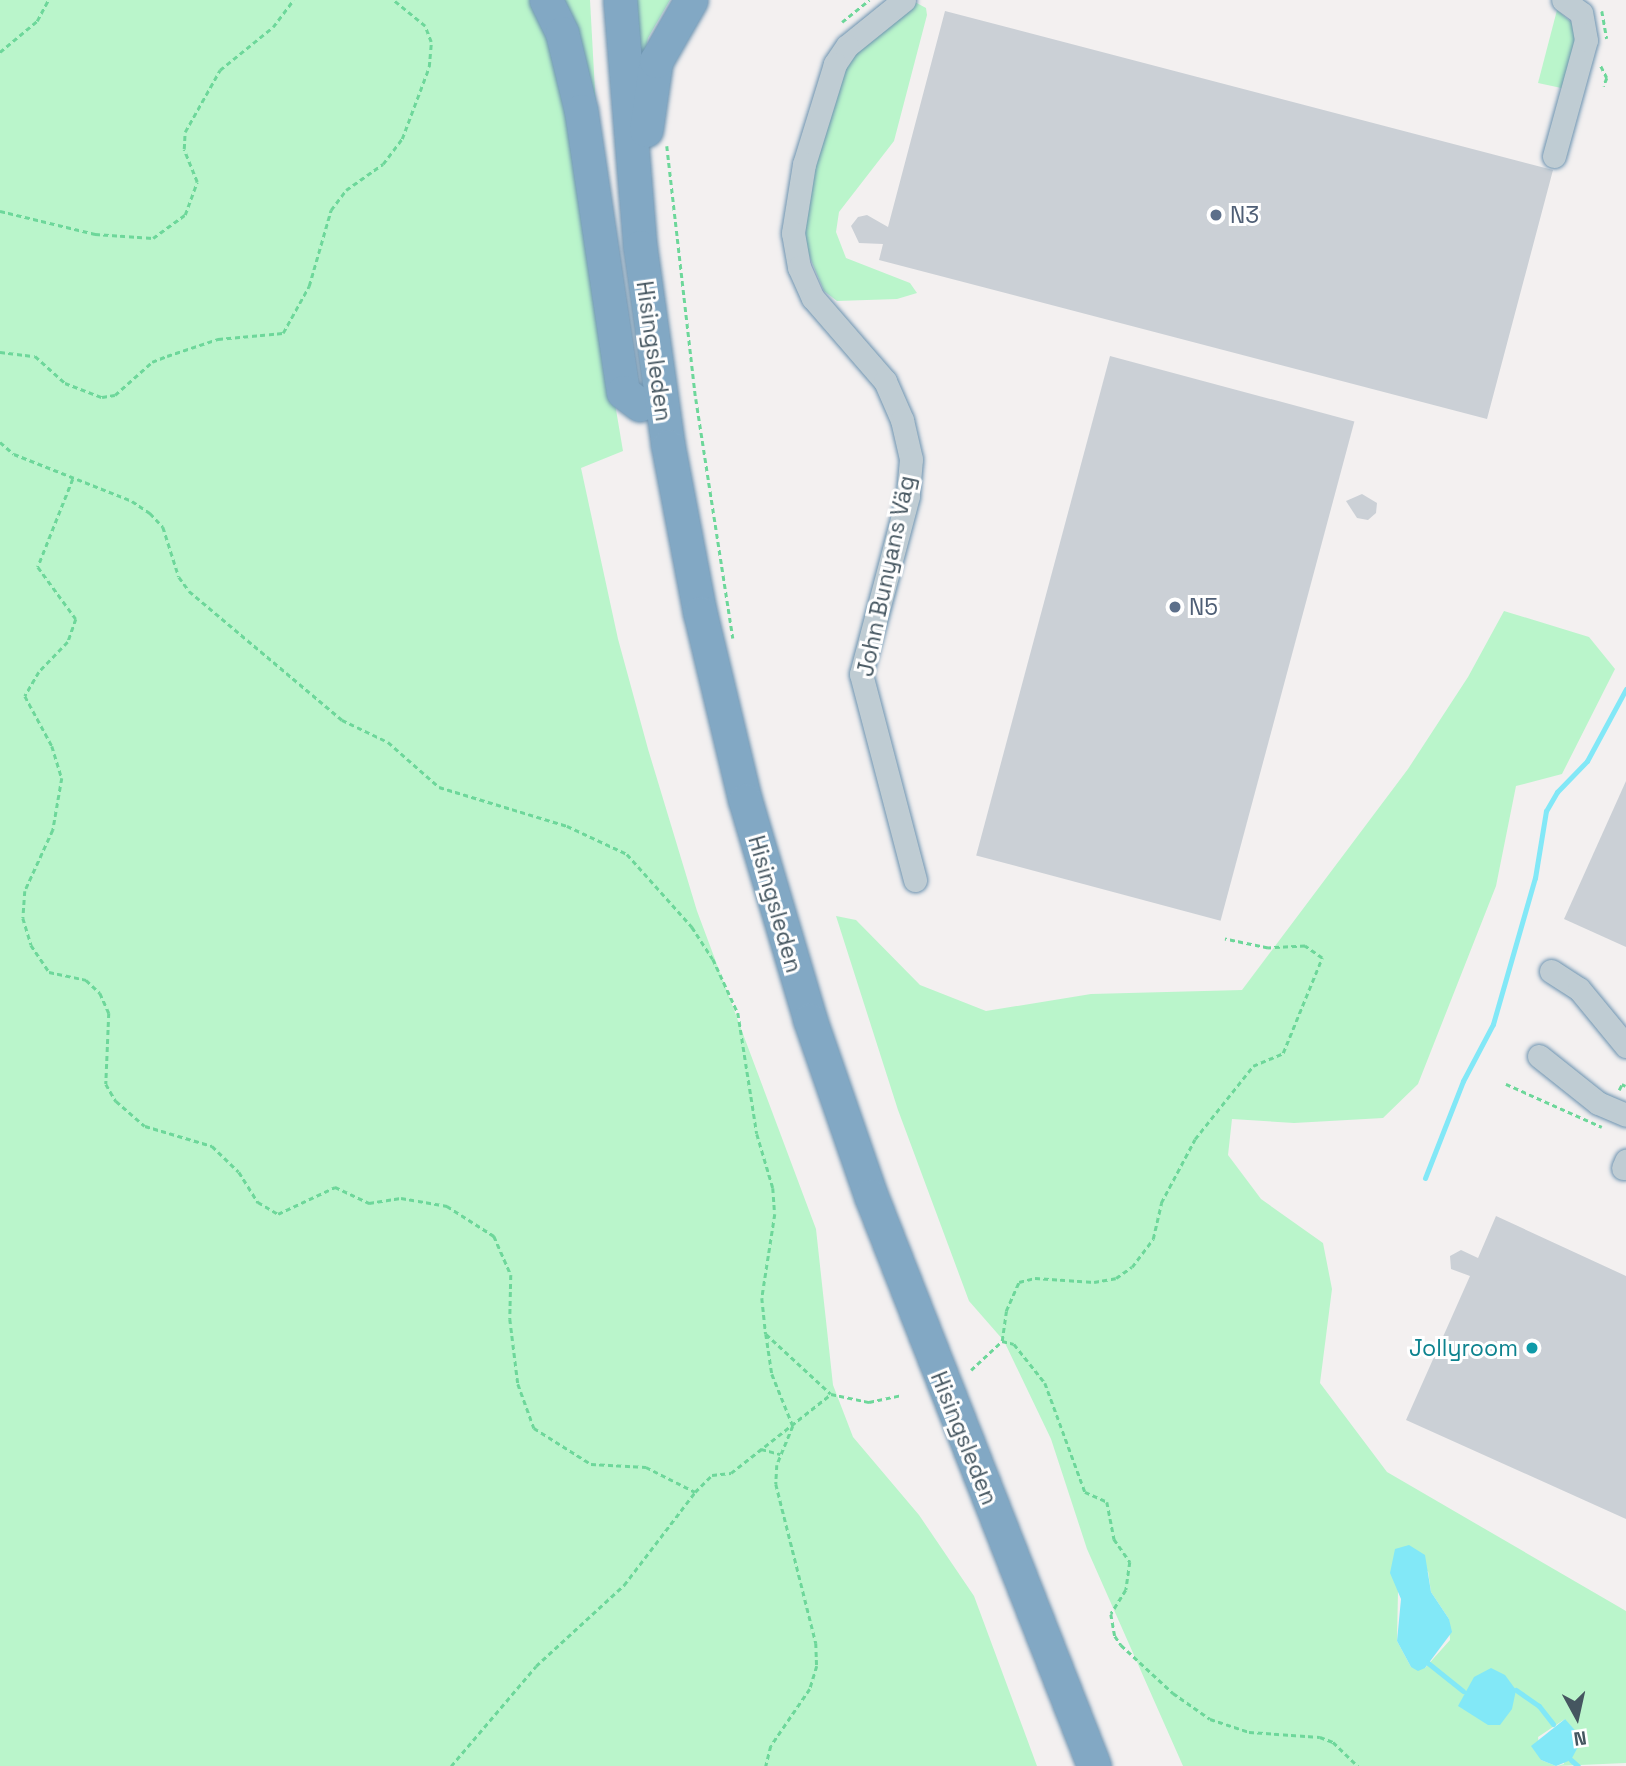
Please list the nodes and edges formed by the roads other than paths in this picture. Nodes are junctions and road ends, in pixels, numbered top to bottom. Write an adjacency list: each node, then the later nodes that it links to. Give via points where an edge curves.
1 (546, 0): 9 (highway, via 562,33 581,111 623,391)
2 (599, 0): 9 (highway, Hisingsleden, via 611,178)
3 (621, 0): 8 (highway, Hisingsleden)
4 (691, 0): 8 (highway, via 666,39 651,78 646,152 653,231)
5 (904, 0): 10 (lane, John Bunyans Väg, via 848,46 835,64 804,164 793,233 799,267 813,298 885,382 902,420 911,459 908,496 861,674)
6 (1563, 0): 7 (lane, via 1581,13 1587,31)
7 (1554, 156)
8 (640, 247): 16 (highway, Hisingsleden, via 686,545 766,877 880,1222)
9 (640, 405): 15 (highway, Hisingsleden, via 694,690 765,950 881,1285)
10 (915, 880)
11 (1551, 971): 12 (lane, via 1579,989)
12 (1626, 1046)
13 (1539, 1056): 14 (lane, via 1598,1102)
14 (1626, 1115)
15 (1071, 1766)
16 (1094, 1766)

